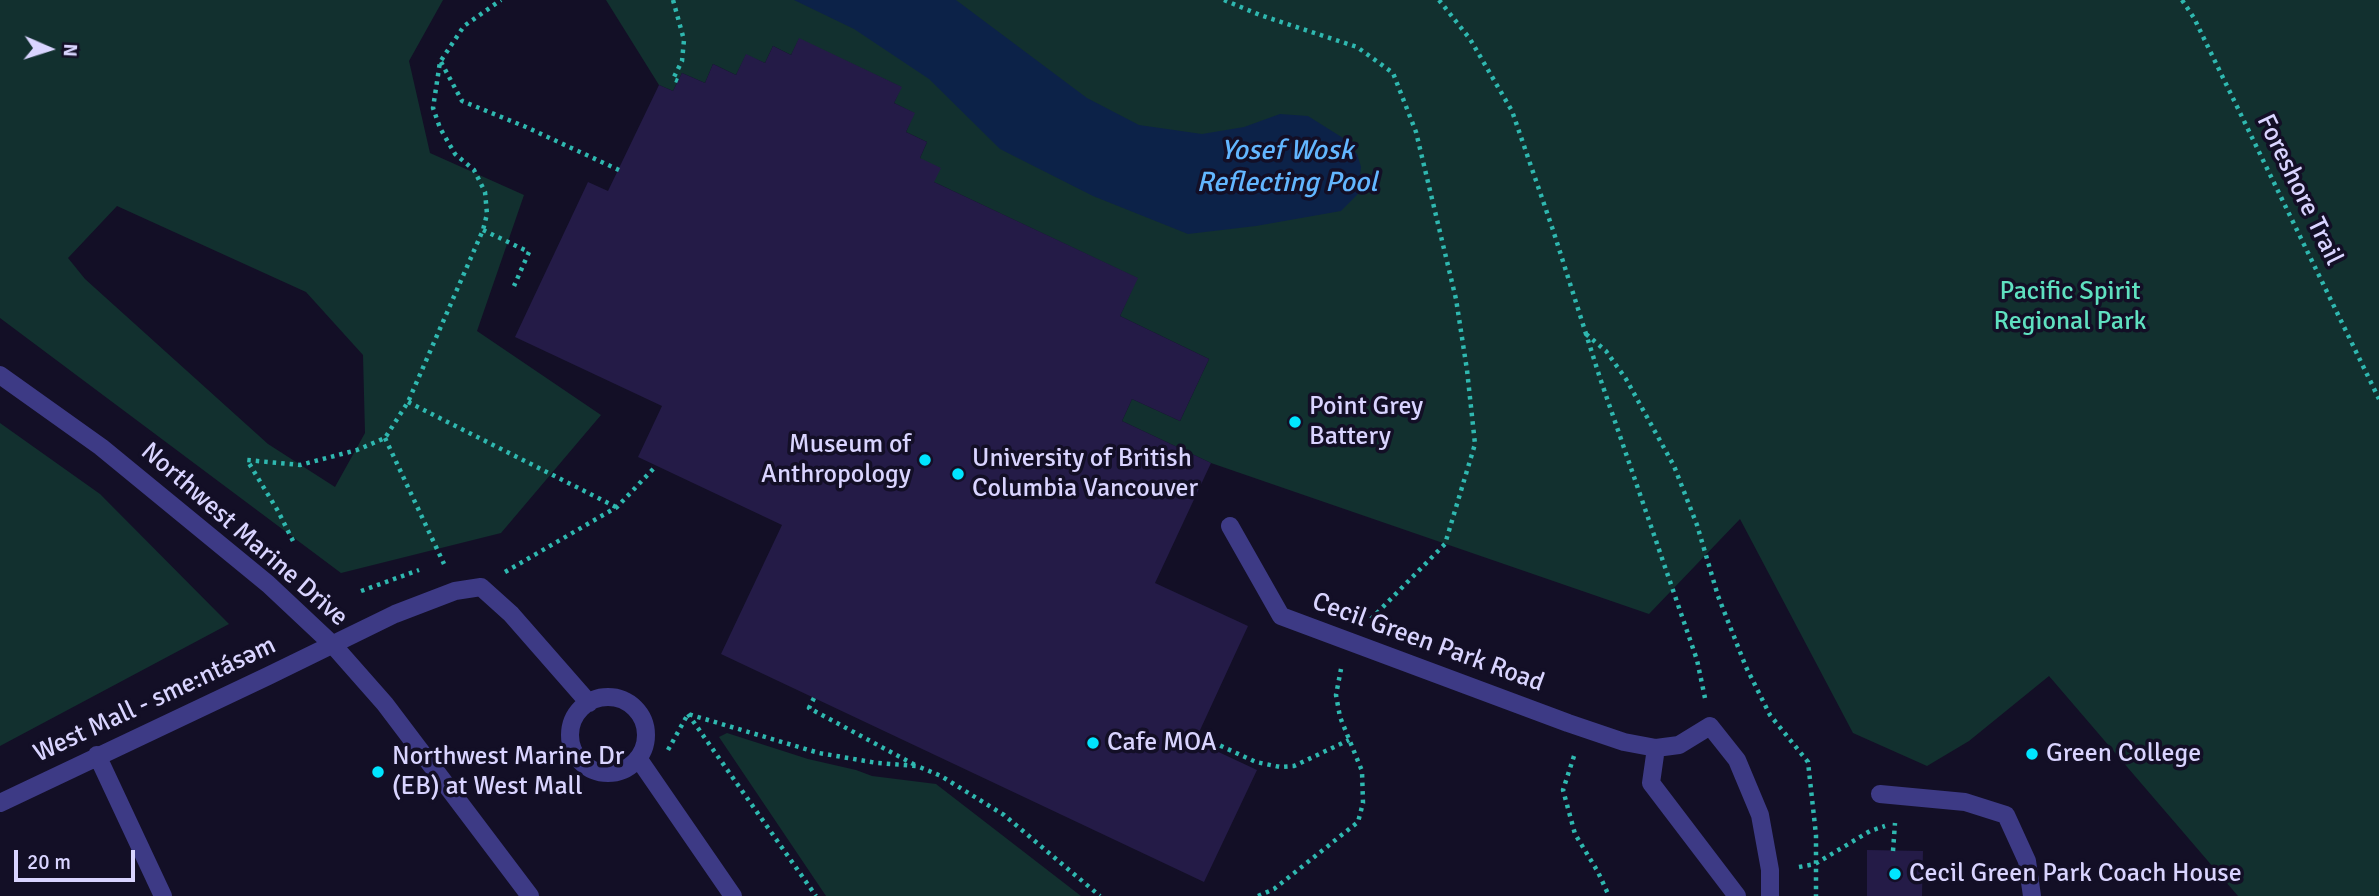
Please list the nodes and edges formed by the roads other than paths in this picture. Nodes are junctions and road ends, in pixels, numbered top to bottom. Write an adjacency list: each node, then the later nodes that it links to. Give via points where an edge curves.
1 (0, 376): 3 (street, Northwest Marine Drive, via 101,447 268,584)
2 (1230, 526): 5 (street, Cecil Green Park Road, via 1281,616 1582,728)
3 (333, 645): 4 (street, West Mall - sme:ntásəm, via 431,598 481,587 511,614); 6 (street, West Mall - sme:ntásəm); 11 (street, Northwest Marine Drive, via 385,704)
4 (589, 703): 7 (street, via 614,698 636,710 646,733); 7 (street, via 573,721 571,744 576,756 595,771 607,773 630,766)
5 (1656, 748): 13 (street, via 1651,783); 14 (street, Cecil Green Park Road, via 1679,745 1710,726 1737,760 1760,815)
6 (97, 755): 9 (street, West Mall - sme:ntásəm); 10 (street)
7 (638, 758): 12 (street)
8 (1880, 794): 15 (street, via 1965,802 2006,815 2027,861)
9 (0, 803)
10 (163, 896)
11 (530, 896)
12 (733, 896)
13 (1737, 896)
14 (1770, 896)
15 (2032, 896)

